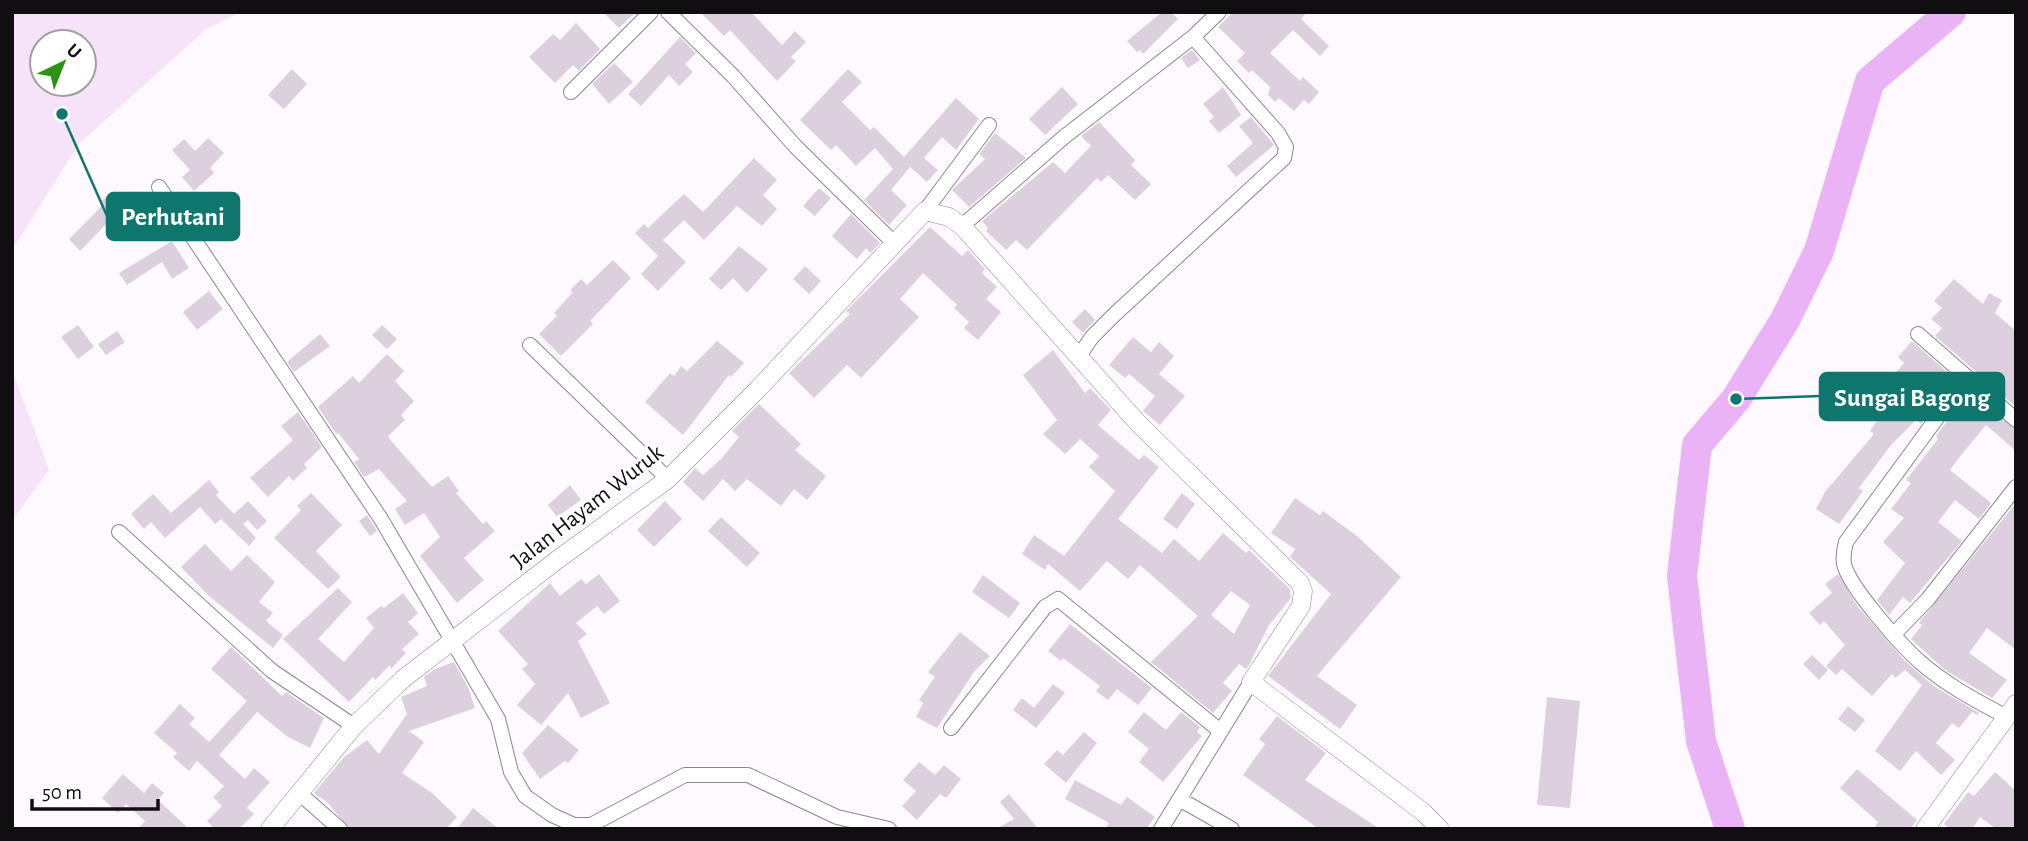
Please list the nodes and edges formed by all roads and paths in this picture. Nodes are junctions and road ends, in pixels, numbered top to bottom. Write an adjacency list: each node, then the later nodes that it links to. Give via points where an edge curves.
1 (651, 12): 5 (street)
2 (668, 12): 10 (street)
3 (1219, 12): 4 (street)
4 (1193, 37): 9 (street, via 1064,137); 13 (street, via 1278,133 1286,147 1284,158 1115,314)
5 (571, 92)
6 (989, 125): 8 (street)
7 (159, 187): 20 (street, via 381,519)
8 (925, 211): 9 (street); 10 (street, Jalan Hayam Wuruk)
9 (962, 226): 13 (street)
10 (893, 242): 16 (street, Jalan Hayam Wuruk)
11 (1918, 334): 14 (street)
12 (530, 345): 16 (street)
13 (1079, 356): 21 (street, via 1174,461 1300,583 1301,606)
14 (1967, 377): 15 (street); 19 (street, via 1846,542 1847,573)
15 (2016, 420)
16 (668, 479): 20 (street, Jalan Hayam Wuruk)
17 (2016, 487): 19 (street, via 1928,599)
18 (119, 532): 23 (street, via 272,671)
19 (1894, 634): 22 (street, via 1919,661 1958,690)
20 (453, 641): 23 (street, Jalan Hayam Wuruk); 30 (street, via 498,719 512,772 525,796 574,825 591,825 685,775 748,775 837,817)
21 (1251, 682): 25 (street); 33 (street)
22 (2011, 710): 34 (street)
23 (354, 726): 26 (street, Jalan Hayam Wuruk)
24 (951, 727): 25 (street, via 1045,607 1058,599)
25 (1219, 730): 27 (street)
26 (299, 793): 28 (street, Jalan Hayam Wuruk); 29 (street)
27 (1181, 800): 31 (street); 32 (street)
28 (270, 829)
29 (340, 829)
30 (889, 829)
31 (1161, 829)
32 (1232, 829)
33 (1440, 829)
34 (1925, 829)

